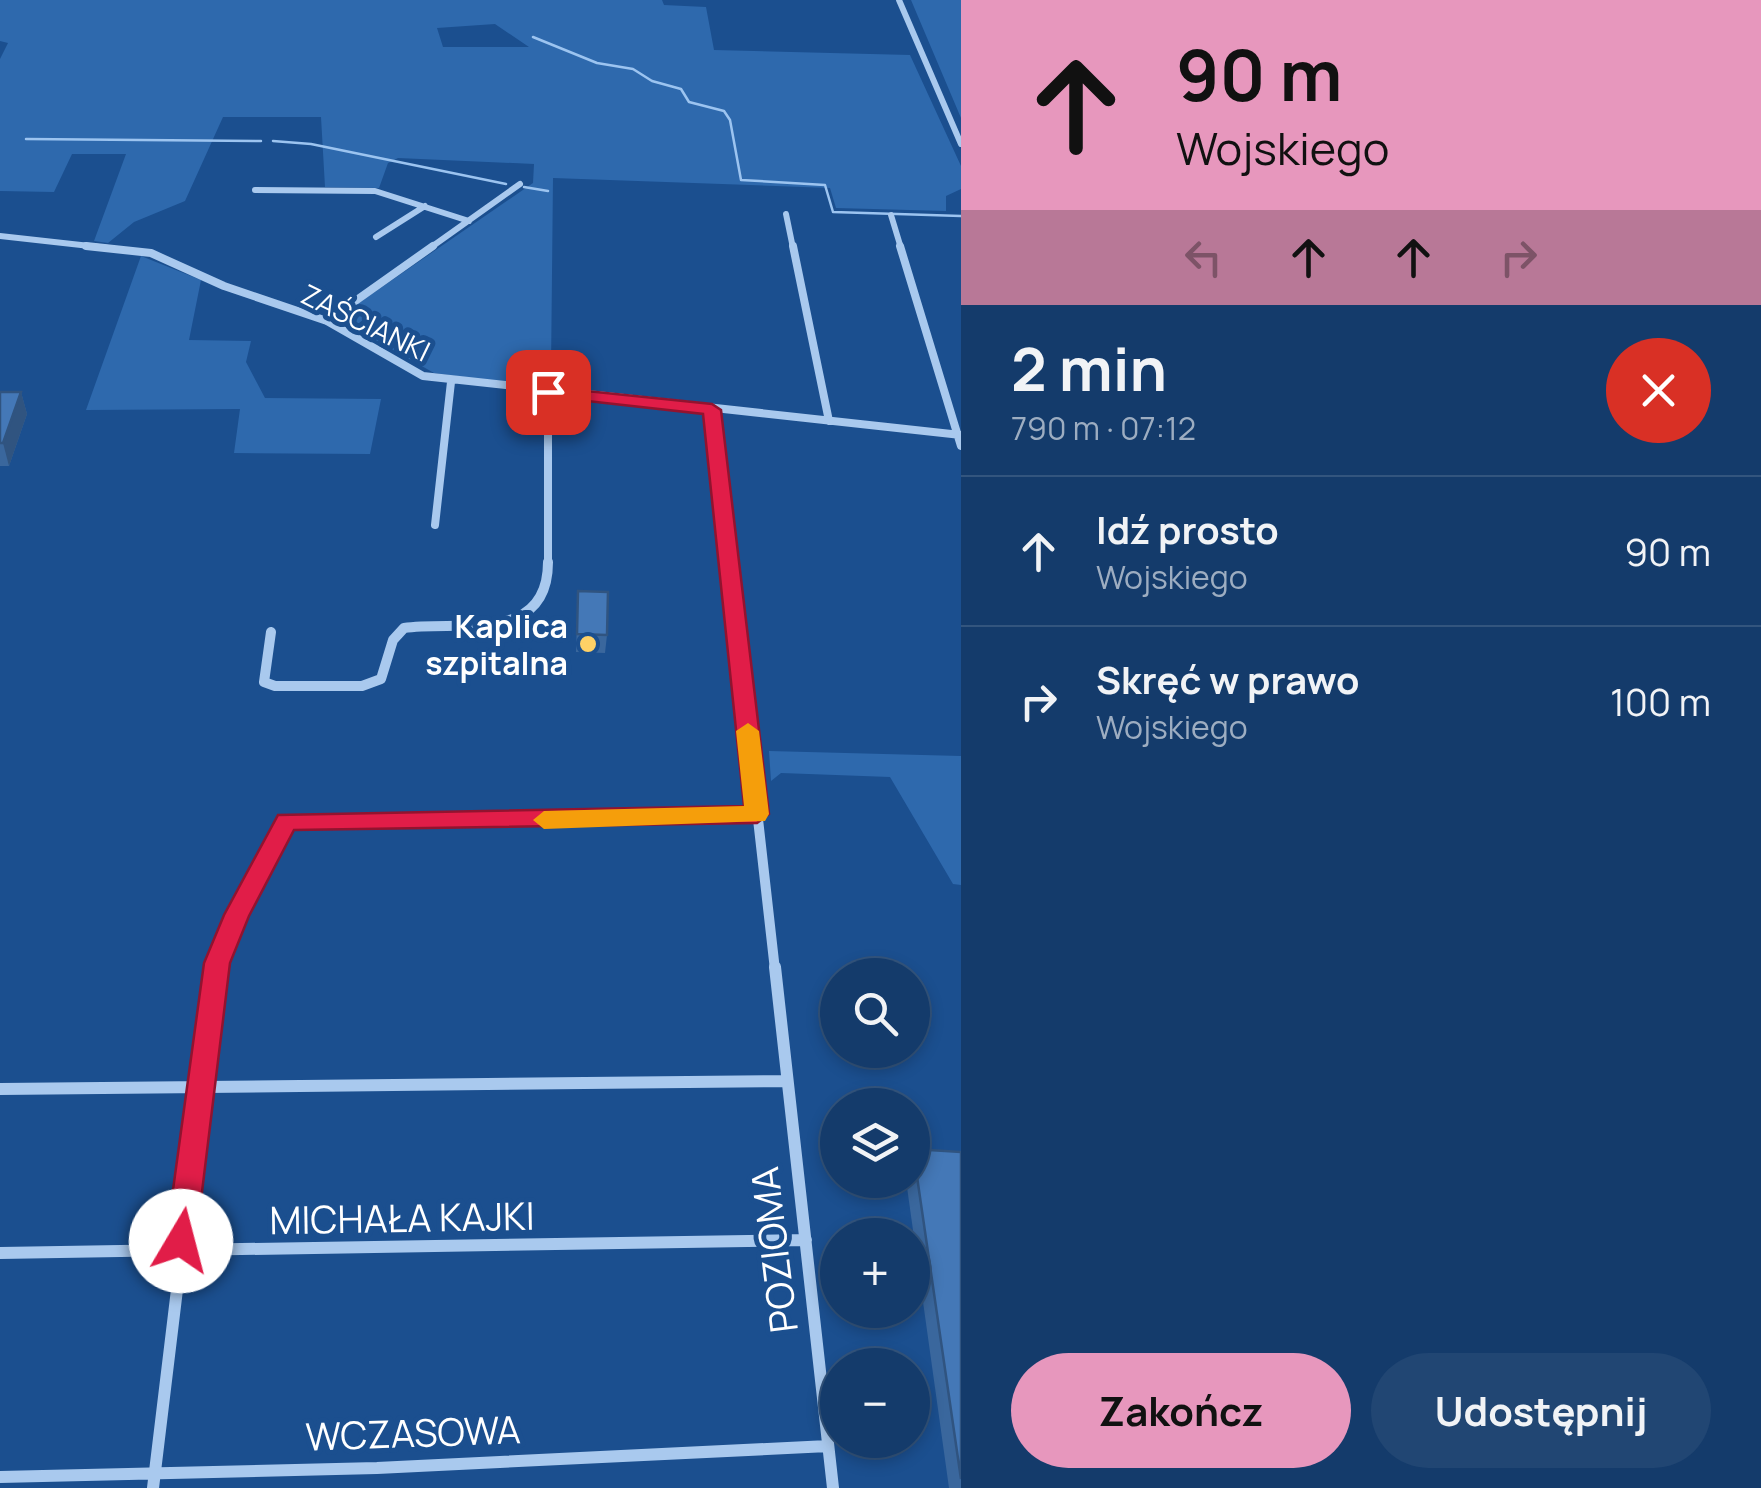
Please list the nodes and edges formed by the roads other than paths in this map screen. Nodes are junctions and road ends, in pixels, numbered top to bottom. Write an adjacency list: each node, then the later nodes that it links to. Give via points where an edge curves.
1 (900, 0): 2 (street)
2 (961, 144)
3 (520, 184): 8 (street)
4 (255, 190): 5 (street, via 375,191)
5 (425, 206): 8 (street); 10 (street)
6 (786, 214): 15 (street)
7 (891, 215): 16 (street)
8 (469, 221): 11 (street)
9 (0, 236): 11 (street, ZAŚCIANKI, via 151,253)
10 (376, 237)
11 (327, 321): 12 (street, ZAŚCIANKI, via 423,376)
12 (451, 382): 13 (street, ZAŚCIANKI); 18 (street)
13 (548, 392): 14 (street, ZAŚCIANKI); 19 (street, via 548,578 524,616 404,628 393,640 381,679 362,686 264,682)
14 (712, 410): 15 (street, ZAŚCIANKI); 20 (street, POZIOMA)
15 (829, 421): 16 (street, ZAŚCIANKI)
16 (959, 435): 17 (street)
17 (961, 446)
18 (435, 525)
19 (272, 632)
20 (757, 814): 21 (street, POZIOMA); 22 (street, via 286,821 217,963)
21 (786, 1081): 22 (street); 24 (street, POZIOMA)
22 (203, 1086): 23 (street); 25 (street)
23 (0, 1089)
24 (806, 1240): 25 (street, MICHAŁA KAJKI); 27 (street, POZIOMA)
25 (180, 1250): 26 (street, MICHAŁA KAJKI); 31 (street)
26 (0, 1253)
27 (820, 1371)
28 (820, 1446): 31 (street, WCZASOWA)
29 (829, 1458): 32 (street, POZIOMA)
30 (0, 1478): 31 (street, WCZASOWA)
31 (154, 1480)
32 (832, 1488)

